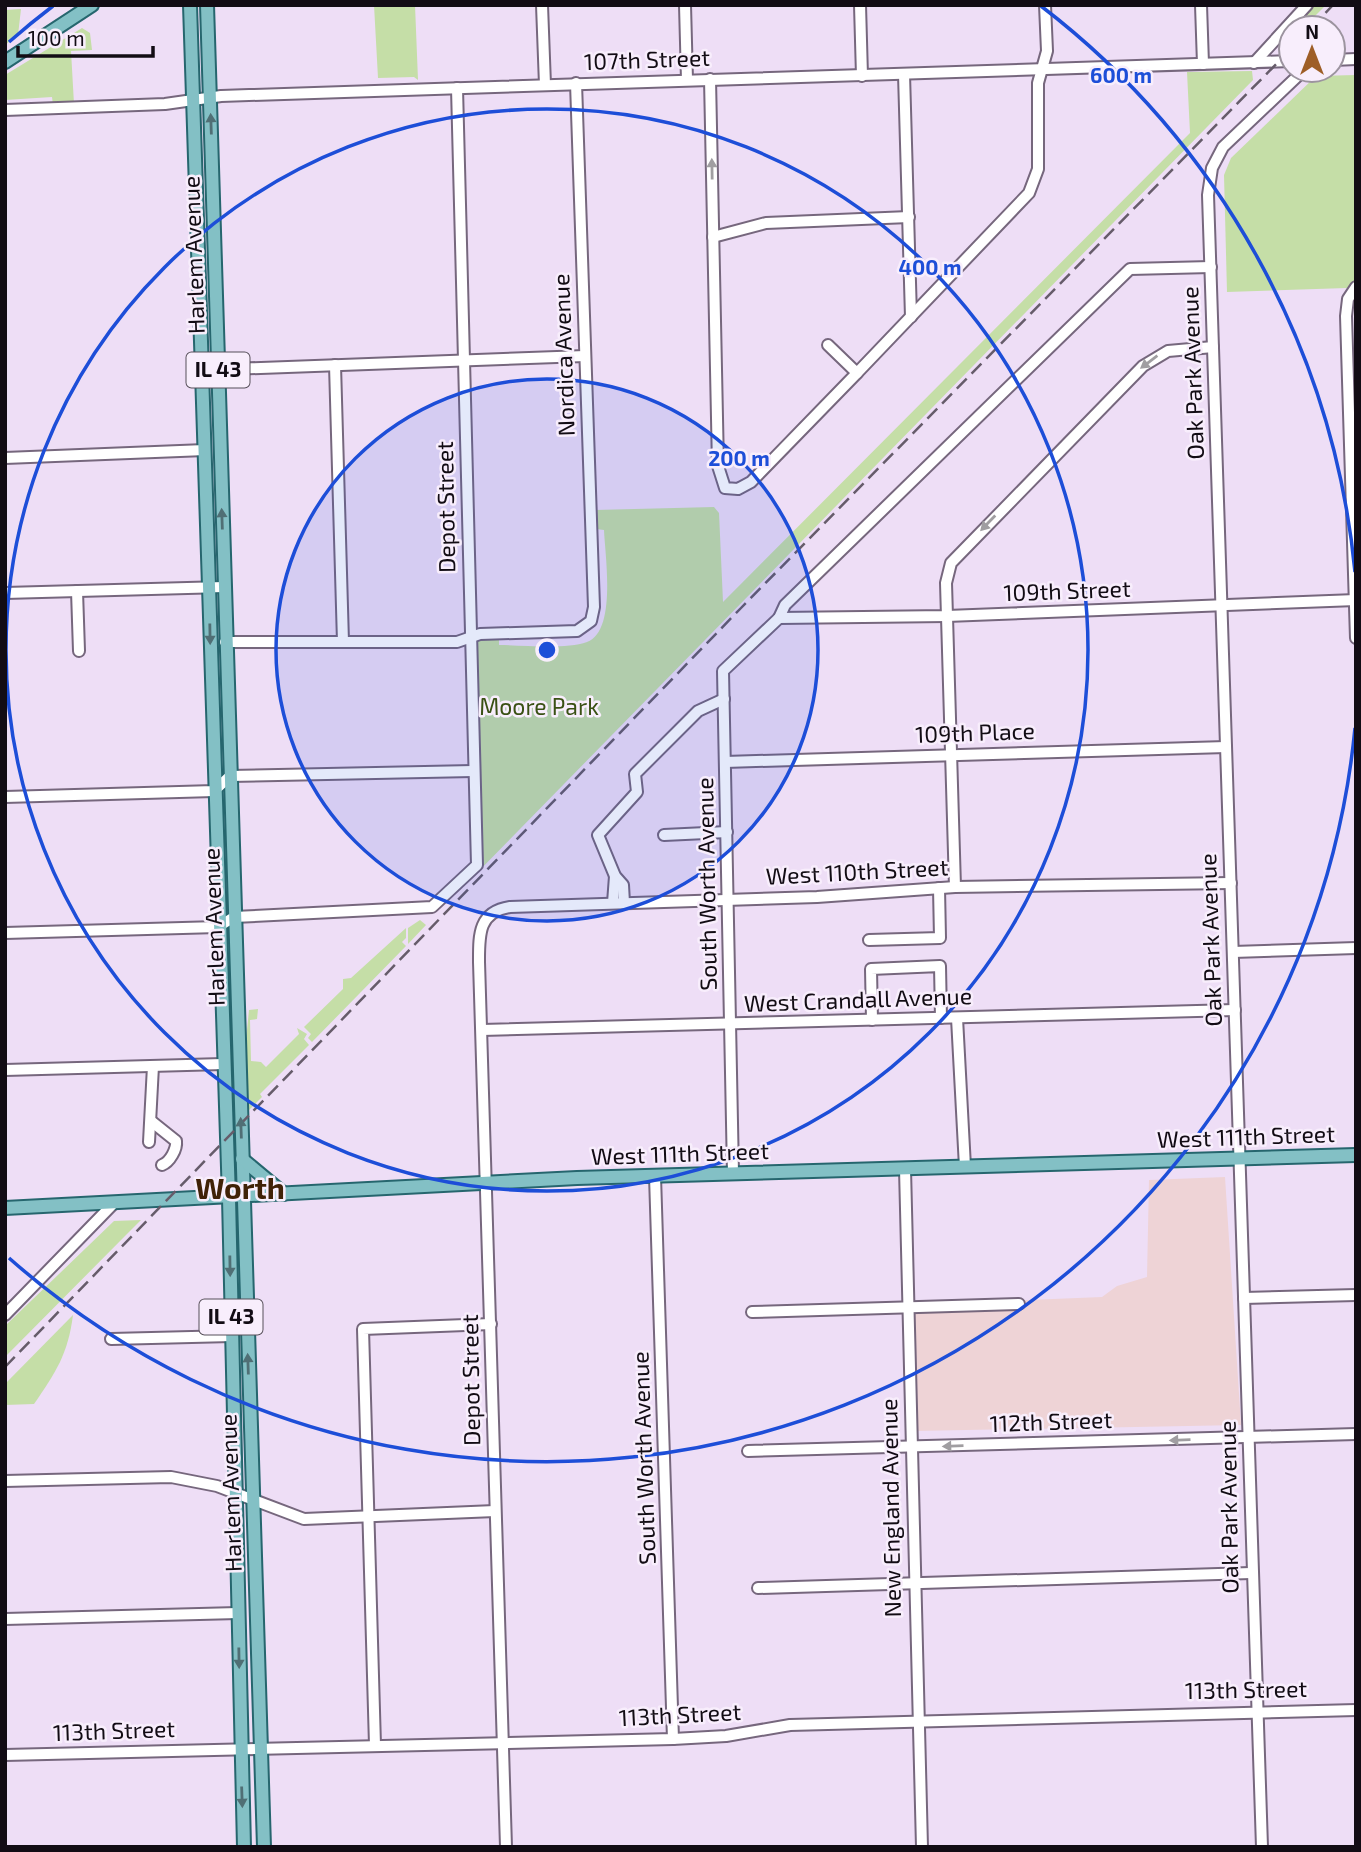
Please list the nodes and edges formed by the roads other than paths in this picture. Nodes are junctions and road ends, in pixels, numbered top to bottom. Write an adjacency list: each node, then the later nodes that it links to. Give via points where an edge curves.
1 (92, 5): 10 (main road)
2 (190, 5): 24 (main road, Harlem Avenue / IL 43)
3 (207, 5): 23 (main road, Harlem Avenue / IL 43)
4 (542, 5): 21 (street)
5 (685, 5): 18 (street)
6 (860, 5): 16 (street)
7 (1045, 5): 14 (street, via 1046,51)
8 (1201, 5): 13 (street)
9 (1307, 5): 12 (street)
10 (5, 62)
11 (1277, 62): 12 (street, 107th Street)
12 (1254, 63): 13 (street, 107th Street)
13 (1203, 64): 14 (street, 107th Street)
14 (1041, 69): 15 (street, 107th Street); 30 (street, via 1035,181 1019,206)
15 (904, 74): 16 (street, 107th Street); 26 (street)
16 (862, 76): 17 (street, 107th Street)
17 (710, 79): 18 (street, 107th Street); 27 (street, one-way to 17)
18 (687, 80): 19 (street, 107th Street)
19 (576, 83): 21 (street, 107th Street); 33 (street, Nordica Avenue)
20 (1290, 84): 28 (street, Oak Park Avenue, via 1216,156 1209,181)
21 (545, 85): 22 (street, 107th Street)
22 (457, 88): 23 (street, 107th Street); 34 (street, Depot Street)
23 (210, 96): 24 (street, 107th Street); 36 (main road, Harlem Avenue / IL 43, one-way to 23)
24 (194, 101): 25 (street, 107th Street); 37 (main road, Harlem Avenue / IL 43)
25 (5, 110)
26 (909, 217): 27 (street, via 766,223); 30 (street)
27 (713, 237): 38 (street, via 718,466 725,488 738,489 751,482)
28 (1211, 267): 32 (street, Oak Park Avenue); 48 (street, South Worth Avenue, via 1130,269 785,605)
29 (1356, 287): 45 (street, via 1348,299 1346,316)
30 (911, 317): 38 (street)
31 (828, 345): 38 (street)
32 (1213, 347): 46 (street, Oak Park Avenue); 47 (street, one-way to 47, via 1168,351 1143,366 951,563 946,583)
33 (585, 356): 34 (street); 49 (street, Nordica Avenue, via 594,607 588,625 577,631)
34 (465, 360): 35 (street); 49 (street, Depot Street)
35 (335, 365): 36 (street); 52 (street)
36 (218, 369): 37 (street); 42 (main road, Harlem Avenue / IL 43, one-way to 36)
37 (203, 370): 39 (main road, Harlem Avenue / IL 43)
38 (857, 373)
39 (205, 450): 40 (street); 41 (main road, Harlem Avenue / IL 43)
40 (5, 458)
41 (208, 587): 42 (street); 43 (street); 60 (main road, Harlem Avenue / IL 43, one-way to 60)
42 (224, 587): 51 (main road, Harlem Avenue / IL 43)
43 (77, 591): 44 (street); 53 (street)
44 (5, 593)
45 (1355, 601): 46 (street, 109th Street); 50 (street)
46 (1222, 606): 47 (street, 109th Street); 55 (street, Oak Park Avenue)
47 (947, 617): 48 (street, 109th Street); 56 (street)
48 (779, 618): 54 (street, South Worth Avenue, via 723,671)
49 (469, 637): 52 (street, via 457,642); 58 (street, Depot Street)
50 (1356, 638)
51 (225, 642): 52 (street); 59 (main road, Harlem Avenue / IL 43)
52 (343, 642)
53 (79, 651)
54 (724, 699): 57 (street, South Worth Avenue); 68 (street, via 698,712 635,775 637,792 598,835 623,884)
55 (1226, 747): 56 (street, 109th Place); 64 (street, Oak Park Avenue)
56 (951, 755): 57 (street, 109th Place); 65 (street)
57 (725, 762): 62 (street, South Worth Avenue)
58 (473, 771): 59 (street); 70 (street, Depot Street, via 477,865 432,907)
59 (230, 776): 60 (street); 70 (main road, Harlem Avenue / IL 43)
60 (214, 791): 61 (street); 71 (main road, Harlem Avenue / IL 43)
61 (5, 797)
62 (727, 832): 63 (street); 67 (street, South Worth Avenue)
63 (664, 835)
64 (1231, 883): 65 (street, West 110th Street); 75 (street, Oak Park Avenue)
65 (955, 887): 66 (street, West 110th Street)
66 (939, 888): 67 (street, West 110th Street); 73 (street, via 940,938)
67 (728, 899): 68 (street, West 110th Street); 80 (street, South Worth Avenue)
68 (619, 903): 69 (street, West 110th Street, via 510,907)
69 (488, 916): 81 (street, Depot Street, via 479,932)
70 (234, 917): 71 (street); 89 (main road, Harlem Avenue / IL 43, one-way to 70)
71 (218, 927): 72 (street); 82 (main road, Harlem Avenue / IL 43)
72 (5, 933)
73 (869, 940)
74 (1356, 948): 75 (street)
75 (1233, 952): 76 (street, Oak Park Avenue)
76 (1235, 1010): 78 (street, West Crandall Avenue); 88 (street, Oak Park Avenue)
77 (941, 1018): 78 (street, West Crandall Avenue); 79 (street, West Crandall Avenue); 79 (street, via 940,967 871,969)
78 (957, 1018): 91 (street)
79 (872, 1020): 80 (street, West Crandall Avenue)
80 (731, 1024): 81 (street, West Crandall Avenue); 93 (street, South Worth Avenue)
81 (482, 1030): 95 (street, Depot Street)
82 (223, 1064): 83 (street); 98 (main road, Harlem Avenue / IL 43)
83 (153, 1066): 84 (street); 85 (street)
84 (5, 1070)
85 (151, 1121): 86 (street); 90 (street, via 176,1141 169,1160)
86 (149, 1142)
87 (1356, 1155): 88 (main road, West 111th Street)
88 (1240, 1158): 91 (main road, West 111th Street); 102 (street, Oak Park Avenue)
89 (242, 1159): 96 (main road); 97 (main road, Harlem Avenue / IL 43)
90 (162, 1165)
91 (965, 1167): 92 (main road, West 111th Street)
92 (905, 1169): 93 (main road, West 111th Street); 104 (street, New England Avenue)
93 (733, 1174): 94 (main road, West 111th Street)
94 (655, 1176): 95 (main road, West 111th Street); 128 (street, South Worth Avenue)
95 (487, 1182): 96 (main road, West 111th Street); 107 (street, Depot Street)
96 (284, 1194): 97 (main road, West 111th Street)
97 (243, 1197): 98 (main road, West 111th Street); 109 (main road, Harlem Avenue / IL 43)
98 (229, 1198): 99 (main road, West 111th Street); 108 (main road, Harlem Avenue / IL 43, one-way to 108)
99 (112, 1205): 100 (main road, West 111th Street); 106 (street)
100 (5, 1208)
101 (1356, 1296): 102 (street)
102 (1244, 1297): 112 (street, Oak Park Avenue)
103 (1019, 1304): 104 (street)
104 (908, 1307): 105 (street); 113 (street, New England Avenue)
105 (752, 1311)
106 (5, 1315)
107 (491, 1324): 118 (street, Depot Street); 119 (street, via 363,1329)
108 (232, 1336): 109 (main road); 110 (street); 116 (main road, Harlem Avenue / IL 43)
109 (247, 1336): 117 (main road, Harlem Avenue / IL 43, one-way to 109)
110 (111, 1339)
111 (1356, 1434): 112 (street, 112th Street)
112 (1248, 1438): 113 (street, 112th Street, one-way to 113); 120 (street, Oak Park Avenue)
113 (910, 1447): 114 (street, 112th Street); 121 (street, New England Avenue)
114 (748, 1451)
115 (5, 1481): 116 (street, via 171,1477)
116 (235, 1492): 117 (street); 123 (main road, Harlem Avenue / IL 43)
117 (252, 1500): 119 (street, via 304,1519); 131 (main road, Harlem Avenue / IL 43)
118 (495, 1511): 119 (street); 129 (street, Depot Street)
119 (369, 1516): 130 (street)
120 (1251, 1573): 121 (street); 125 (street, Oak Park Avenue)
121 (914, 1584): 122 (street); 127 (street, New England Avenue)
122 (758, 1588)
123 (239, 1613): 124 (street); 132 (main road, Harlem Avenue / IL 43, one-way to 132)
124 (5, 1619)
125 (1256, 1710): 126 (street, 113th Street); 127 (street, 113th Street); 138 (street, Oak Park Avenue)
126 (1356, 1710)
127 (917, 1721): 128 (street, 113th Street, via 790,1725); 137 (street, New England Avenue)
128 (673, 1739): 129 (street, 113th Street)
129 (503, 1743): 130 (street, 113th Street); 136 (street, Depot Street)
130 (375, 1745): 131 (street, 113th Street)
131 (262, 1747): 132 (street, 113th Street); 135 (main road, Harlem Avenue / IL 43)
132 (240, 1748): 133 (street, 113th Street); 134 (main road, Harlem Avenue / IL 43, one-way to 134)
133 (5, 1755)
134 (244, 1847)
135 (264, 1847)
136 (506, 1847)
137 (922, 1847)
138 (1262, 1847)

